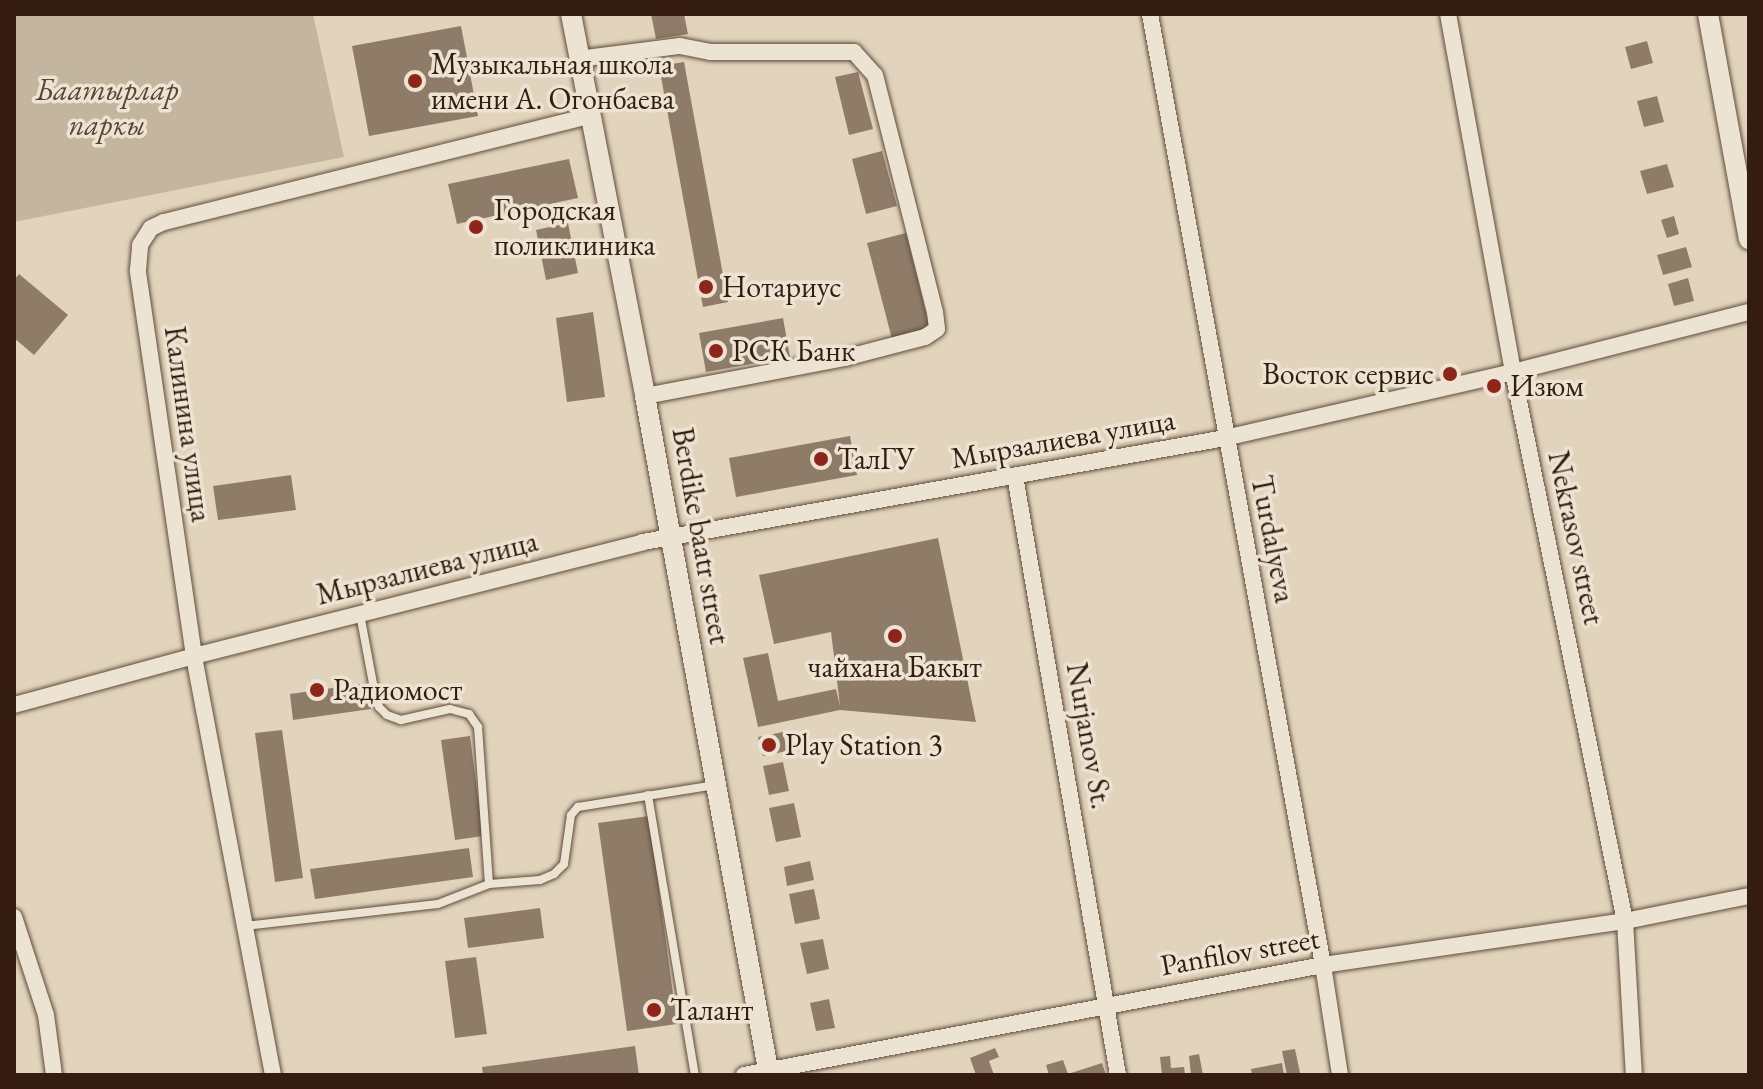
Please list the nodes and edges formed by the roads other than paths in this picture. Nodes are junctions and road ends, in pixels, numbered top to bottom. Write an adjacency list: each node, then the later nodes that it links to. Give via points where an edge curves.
1 (571, 14): 5 (street, Berdike baatr street)
2 (1150, 14): 11 (street, Turdalyeva)
3 (1448, 14): 9 (street, Nekrasov street)
4 (1708, 14): 7 (street)
5 (578, 59): 6 (street, Berdike baatr street); 10 (street, via 680,46 711,52 854,52 875,75 935,312 937,329 925,337 845,358)
6 (589, 116): 10 (street, Berdike baatr street); 15 (street, Калинина улица, via 151,228 140,245 138,270)
7 (1749, 239)
8 (1749, 312): 9 (street, Мырзалиева улица)
9 (1513, 372): 11 (street, Мырзалиева улица); 22 (street, Nekrasov street)
10 (645, 396): 13 (street, Berdike baatr street)
11 (1225, 438): 12 (street, Мырзалиева улица); 24 (street, Turdalyeva)
12 (1015, 476): 13 (street, Мырзалиева улица); 25 (street, Nurjanov St.)
13 (670, 537): 14 (street, Мырзалиева улица); 17 (street, Berdike baatr street)
14 (360, 614): 15 (street, Мырзалиева улица); 19 (lane, via 374,689 387,715 401,720 450,709 469,714 478,727)
15 (194, 656): 16 (street, Мырзалиева улица); 23 (street, Калинина улица)
16 (14, 705)
17 (716, 785): 18 (lane); 26 (street, Berdike baatr street)
18 (648, 795): 19 (lane, via 578,807 571,815 564,864 554,874); 29 (lane)
19 (489, 884): 23 (lane, via 438,904)
20 (1749, 896): 22 (street, Panfilov street)
21 (14, 917): 27 (street, via 46,1015)
22 (1625, 921): 24 (street, Panfilov street); 33 (street, Nekrasov street)
23 (245, 926): 28 (street, Калинина улица)
24 (1323, 965): 25 (street, Panfilov street); 32 (street, Turdalyeva)
25 (1107, 1005): 26 (street, Panfilov street); 31 (street, Nurjanov St.)
26 (768, 1072): 30 (street, Panfilov street)
27 (54, 1075)
28 (273, 1075)
29 (695, 1075)
30 (744, 1075)
31 (1118, 1075)
32 (1340, 1075)
33 (1634, 1075)

